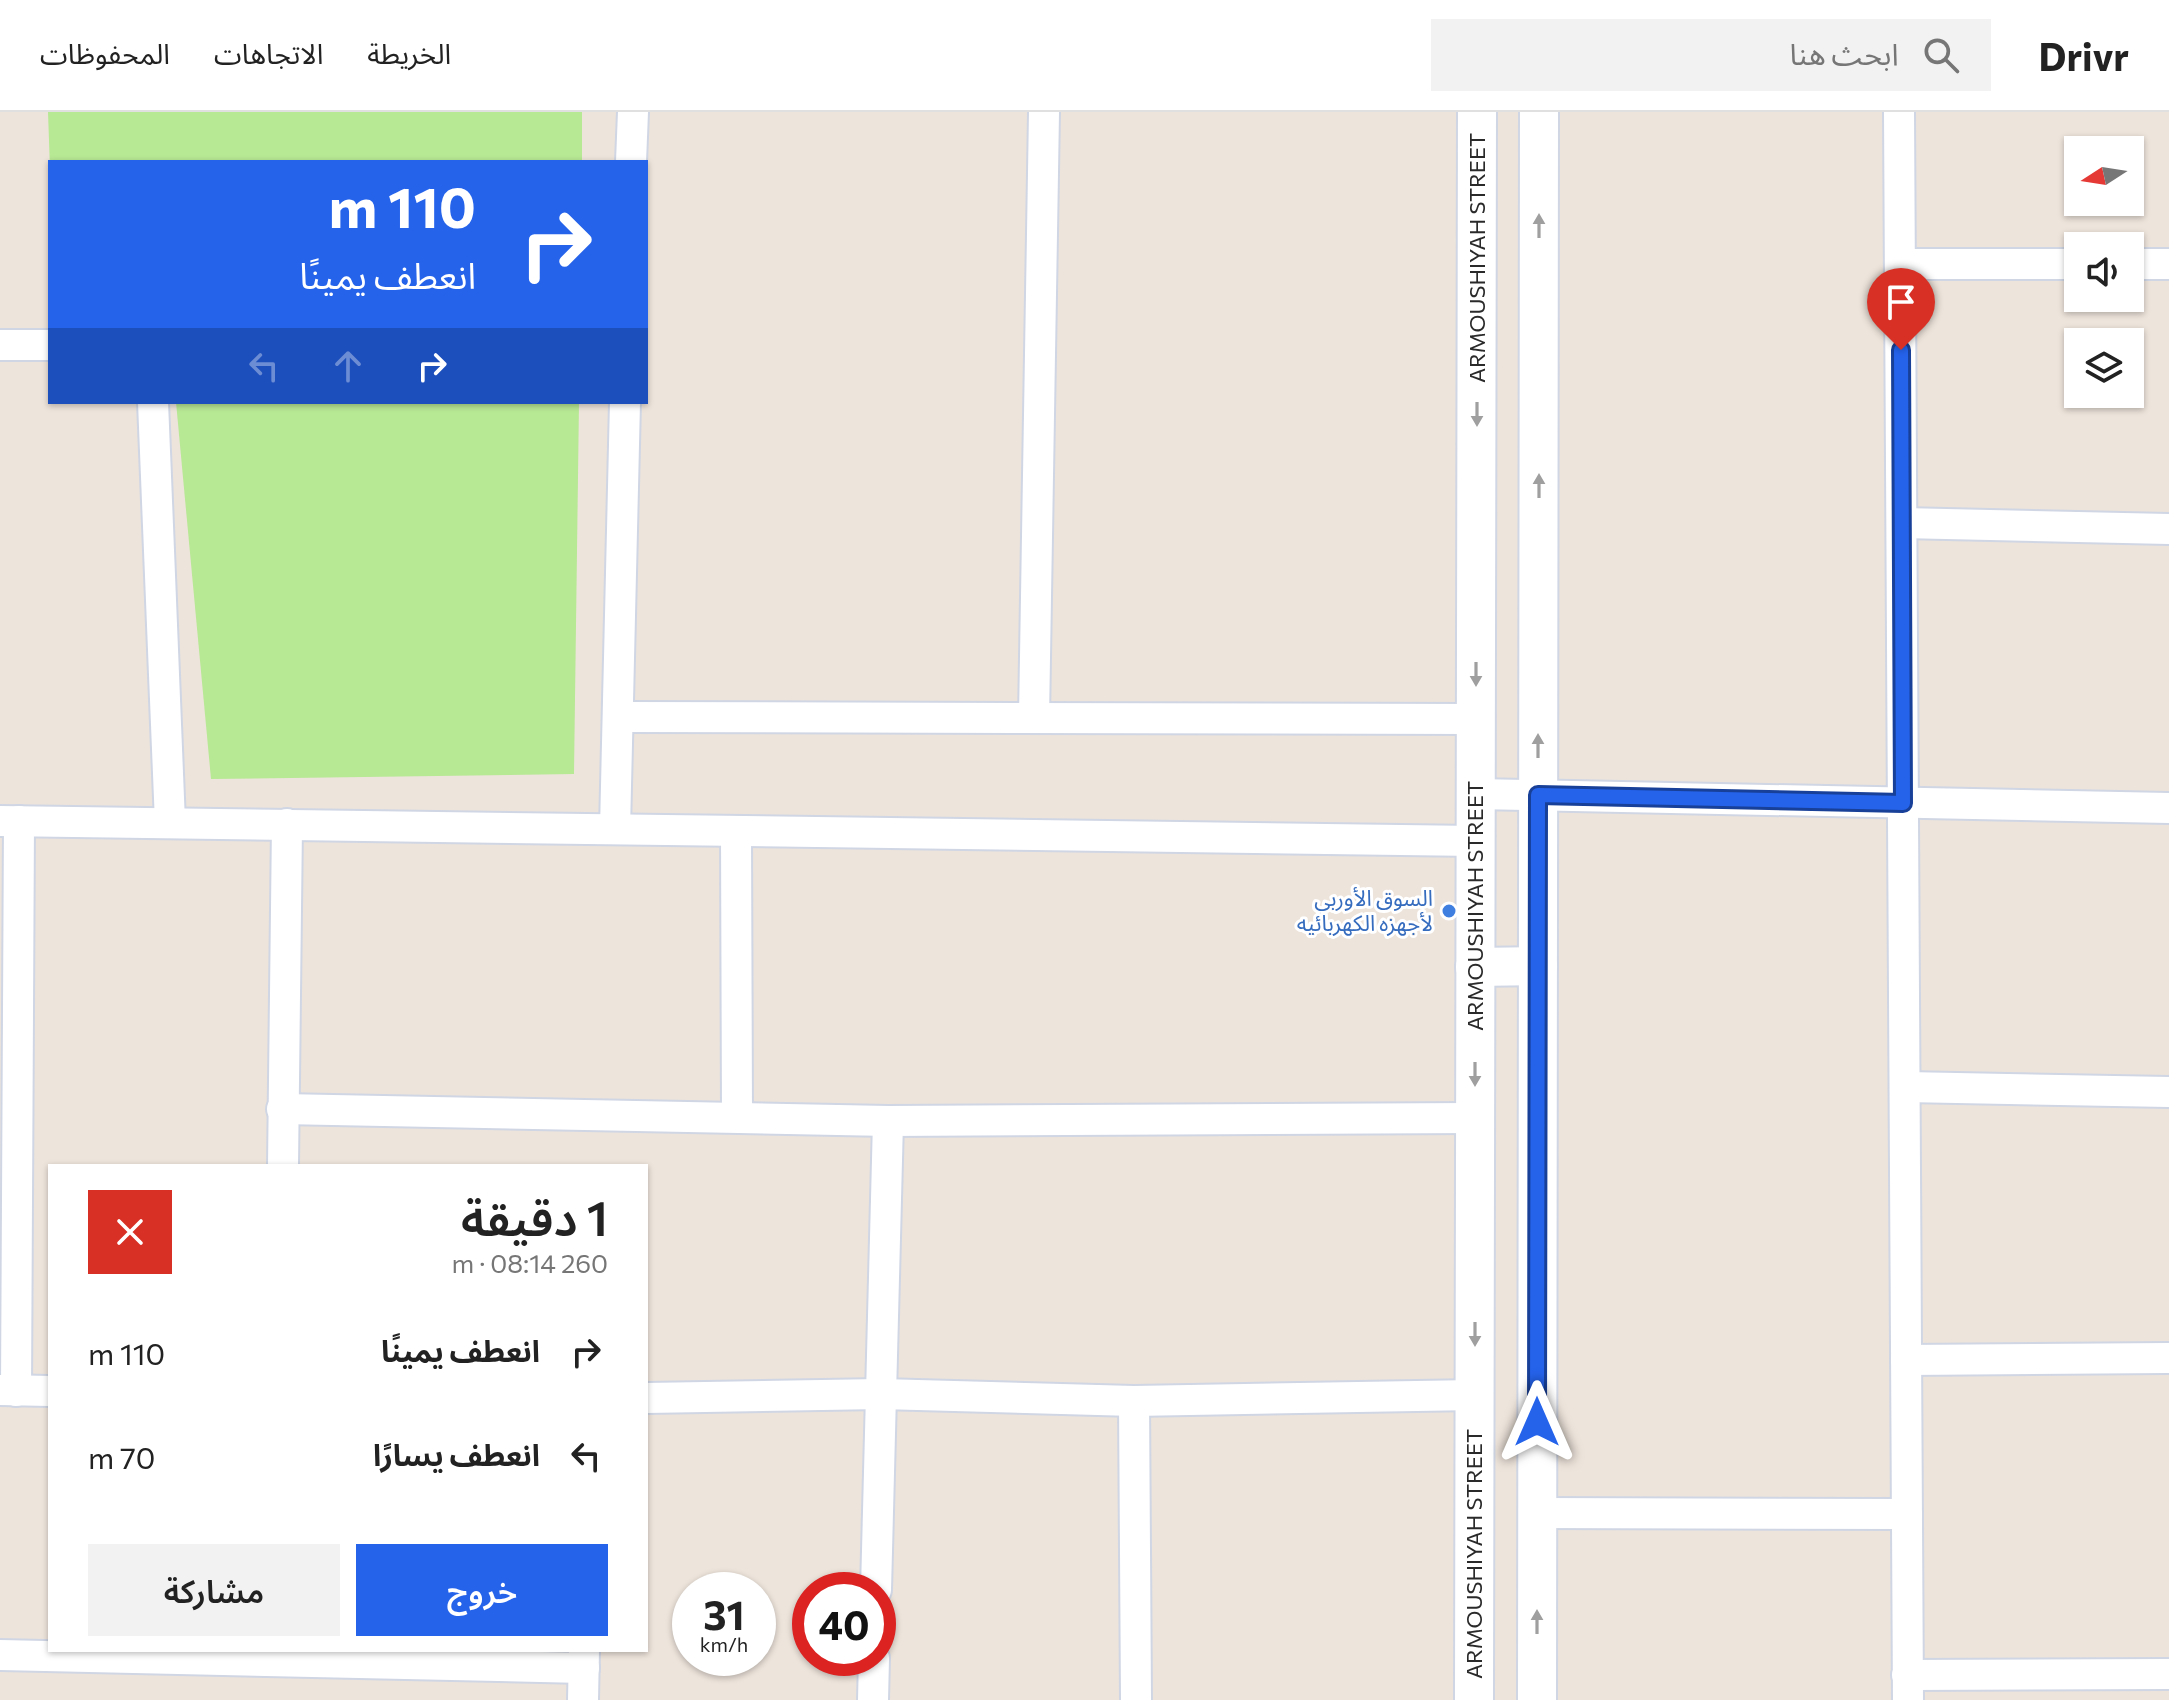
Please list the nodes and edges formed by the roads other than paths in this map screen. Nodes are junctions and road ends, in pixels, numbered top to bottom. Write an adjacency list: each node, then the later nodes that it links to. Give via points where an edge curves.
1 (633, 112): 6 (street)
2 (1044, 112): 18 (street)
3 (1477, 112): 19 (street, ARMOUSHIYAH STREET, one-way to 19)
4 (1539, 112): 21 (street, one-way to 4)
5 (1899, 112): 7 (street)
6 (631, 160)
7 (1900, 264): 8 (street); 15 (street)
8 (2064, 264)
9 (2144, 264): 10 (street)
10 (2169, 264)
11 (0, 345): 12 (street)
12 (48, 345)
13 (153, 404): 25 (street)
14 (625, 404): 17 (street)
15 (1902, 523): 16 (street); 22 (street)
16 (2169, 529)
17 (618, 717): 18 (street); 27 (street)
18 (1034, 718): 19 (street)
19 (1476, 719): 20 (street, ARMOUSHIYAH STREET)
20 (1476, 794): 21 (street); 29 (street, ARMOUSHIYAH STREET)
21 (1538, 795): 22 (street); 30 (street)
22 (1903, 803): 23 (street); 32 (street)
23 (2169, 808)
24 (9, 821): 25 (street); 41 (street)
25 (170, 823): 26 (street)
26 (287, 824): 27 (street); 34 (street)
27 (615, 829): 28 (street)
28 (736, 831): 29 (street); 35 (street)
29 (1476, 841): 31 (street, ARMOUSHIYAH STREET)
30 (1538, 966): 31 (street); 47 (street)
31 (1475, 967): 36 (street, ARMOUSHIYAH STREET, one-way to 36)
32 (1905, 1087): 33 (street); 40 (street)
33 (2169, 1092)
34 (282, 1109): 35 (street); 38 (street)
35 (737, 1116): 37 (street)
36 (1475, 1118): 37 (street); 44 (street, ARMOUSHIYAH STREET, one-way to 44)
37 (888, 1121): 43 (street)
38 (283, 1164)
39 (2169, 1358): 40 (street)
40 (1906, 1360): 48 (street)
41 (8, 1390): 42 (street)
42 (48, 1391)
43 (881, 1394): 45 (street); 46 (street); 49 (street)
44 (1475, 1395): 46 (street); 58 (street, ARMOUSHIYAH STREET)
45 (648, 1398)
46 (1134, 1401): 57 (street)
47 (1537, 1513): 48 (street); 59 (street, one-way to 47)
48 (1907, 1514): 54 (street)
49 (876, 1572)
50 (0, 1655): 51 (street)
51 (584, 1659): 55 (street)
52 (2169, 1674): 54 (street)
53 (874, 1676): 56 (street)
54 (1908, 1687)
55 (583, 1700)
56 (873, 1700)
57 (1136, 1700)
58 (1474, 1700)
59 (1537, 1700)

